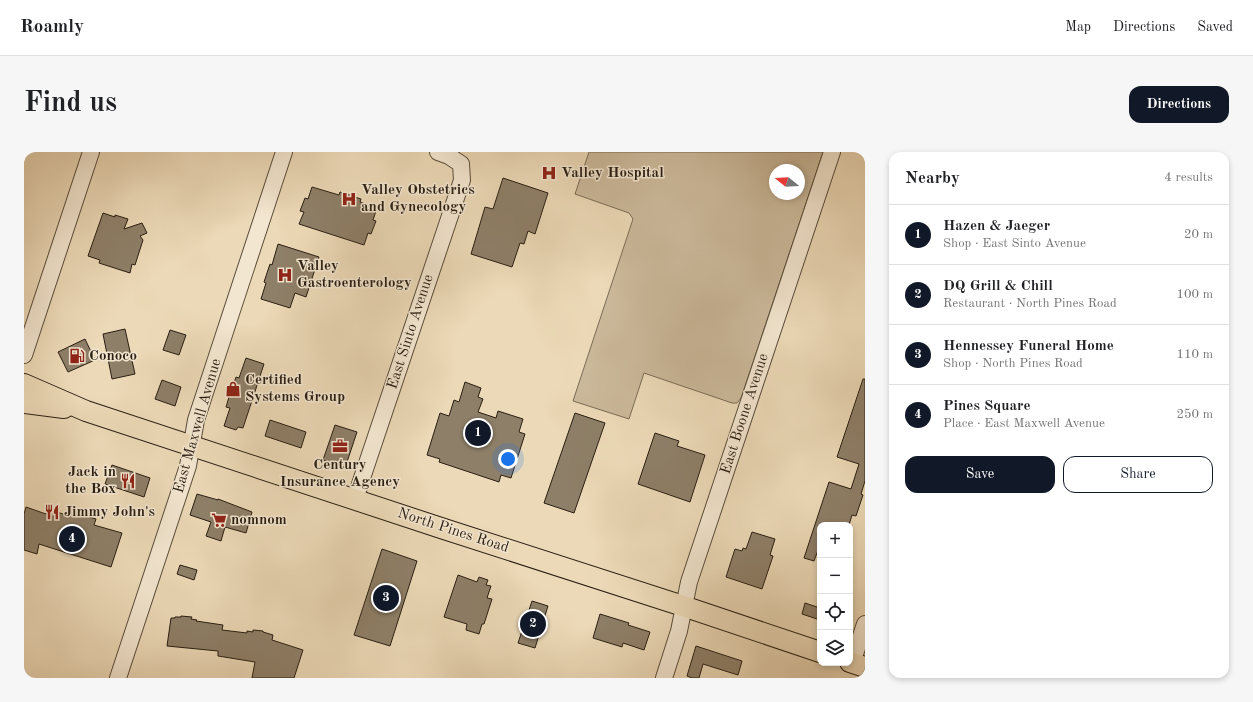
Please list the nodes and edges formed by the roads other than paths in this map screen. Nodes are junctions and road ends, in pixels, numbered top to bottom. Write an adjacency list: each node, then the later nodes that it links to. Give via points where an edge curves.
1 (90, 152): 5 (street)
2 (284, 152): 9 (street, East Maxwell Avenue, via 196,420)
3 (438, 152): 10 (street, East Sinto Avenue, via 461,164 462,180)
4 (832, 152): 11 (street, East Boone Avenue, via 689,582)
5 (24, 355)
6 (24, 384): 8 (main road, North Pines Road)
7 (24, 403): 8 (main road, North Pines Road)
8 (86, 411): 9 (main road, North Pines Road)
9 (191, 445): 10 (main road, North Pines Road); 15 (street, East Maxwell Avenue, via 184,480)
10 (355, 499): 11 (main road, North Pines Road)
11 (684, 606): 13 (main road, North Pines Road); 16 (street, East Boone Avenue)
12 (865, 624): 14 (street)
13 (817, 651)
14 (856, 664)
15 (118, 678)
16 (664, 678)

